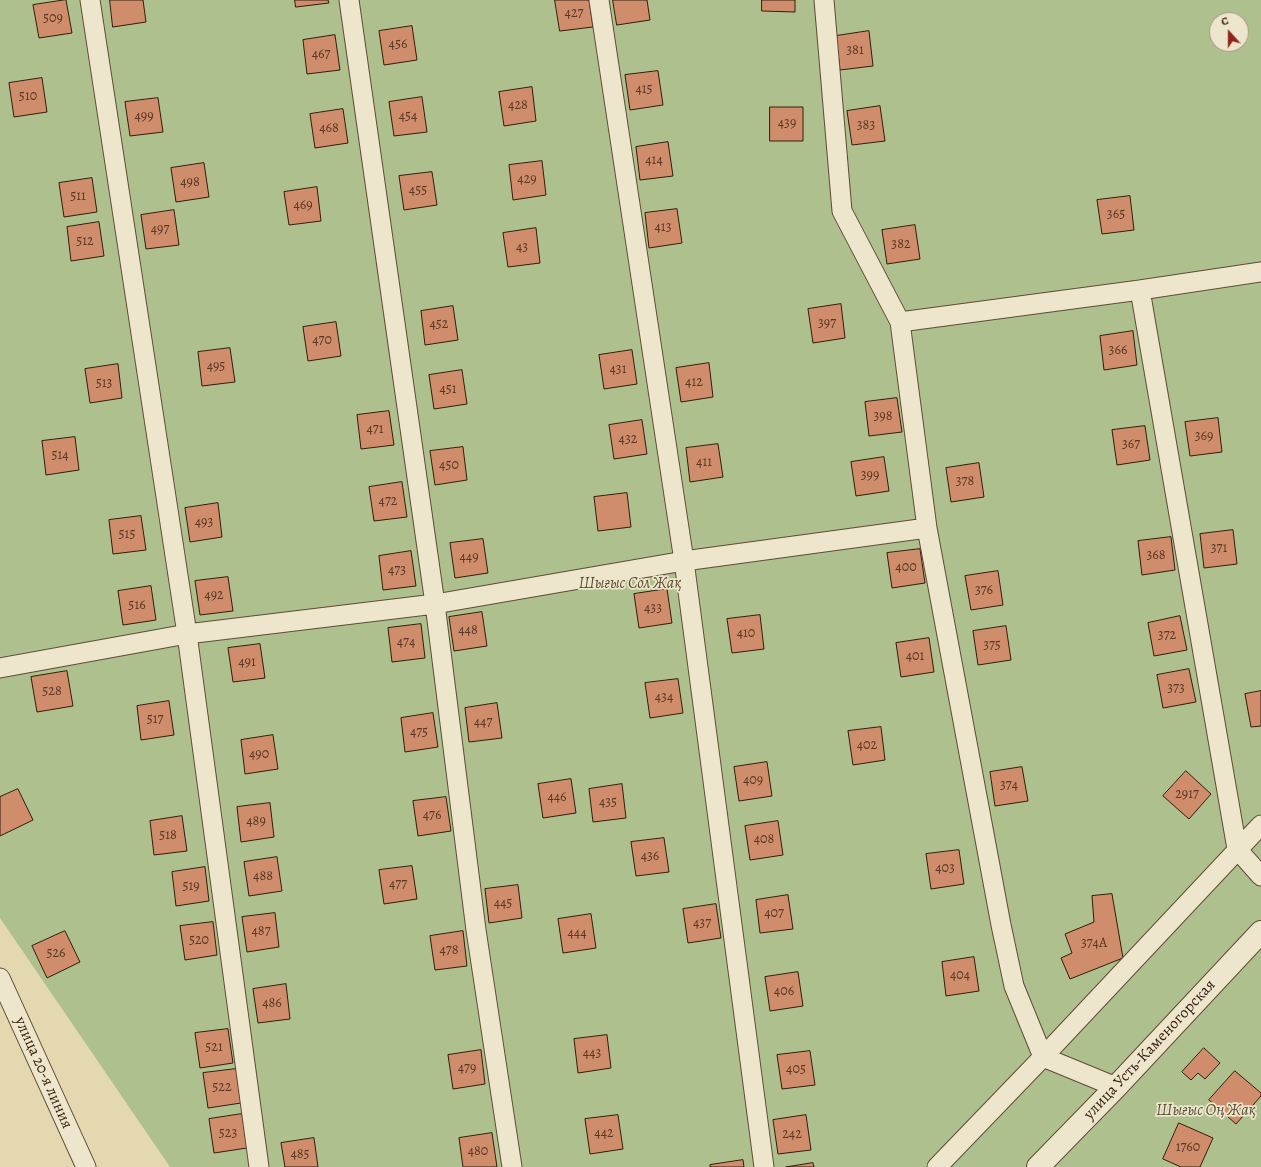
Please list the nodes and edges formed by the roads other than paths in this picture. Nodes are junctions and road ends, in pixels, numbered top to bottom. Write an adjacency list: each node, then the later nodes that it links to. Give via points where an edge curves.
1 (90, 0): 11 (street)
2 (349, 0): 10 (street)
3 (599, 0): 9 (street)
4 (824, 0): 7 (street, via 842,211)
5 (1261, 272): 6 (street)
6 (1140, 290): 7 (street); 14 (street)
7 (900, 322): 8 (street)
8 (927, 528): 9 (street); 18 (street, via 1014,986)
9 (684, 562): 10 (street); 23 (street)
10 (435, 604): 11 (street); 22 (street, via 476,930)
11 (187, 634): 12 (street); 21 (street)
12 (0, 668)
13 (1261, 825): 14 (street)
14 (1237, 849): 15 (street); 18 (street)
15 (1261, 876)
16 (1261, 932): 19 (street, улица Усть-Каменогорская)
17 (0, 978): 20 (street, улица 20-я линия)
18 (1043, 1057): 19 (street); 24 (street)
19 (1116, 1087): 25 (street, улица Усть-Каменогорская)
20 (86, 1167)
21 (260, 1167)
22 (512, 1167)
23 (764, 1167)
24 (937, 1167)
25 (1038, 1167)

